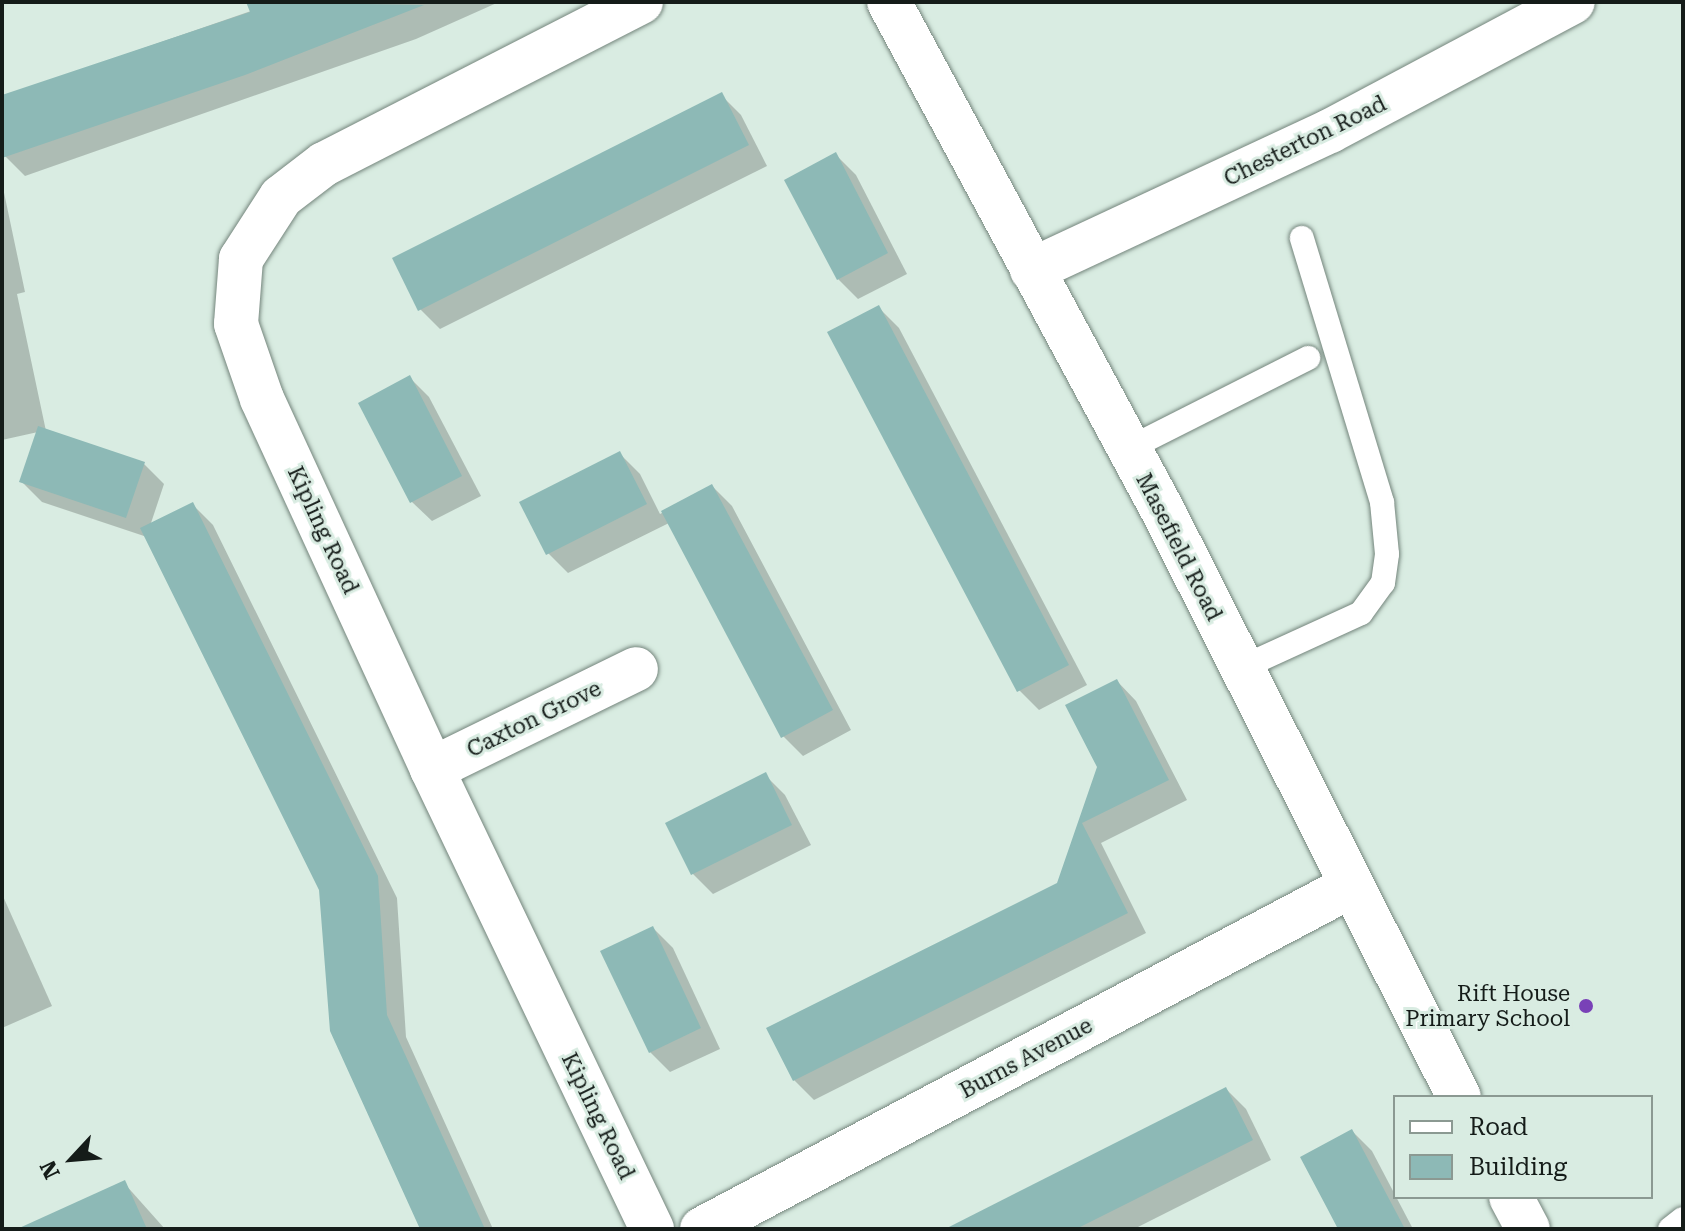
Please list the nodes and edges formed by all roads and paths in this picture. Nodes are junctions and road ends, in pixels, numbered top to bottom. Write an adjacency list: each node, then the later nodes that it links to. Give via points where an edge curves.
1 (641, 2): 10 (street, Kipling Road, via 324,164 281,197 241,259 236,324 262,399)
2 (889, 2): 5 (street, Masefield Road)
3 (1573, 2): 5 (street, Chesterton Road, via 1330,131)
4 (1302, 238): 8 (lane, via 1382,502 1387,554 1383,583 1361,613)
5 (1032, 270): 7 (street, Masefield Road)
6 (1308, 358): 7 (lane)
7 (1128, 449): 8 (street, Masefield Road)
8 (1241, 668): 11 (street, Masefield Road)
9 (636, 669): 10 (street, Caxton Grove)
10 (432, 769): 15 (street, Kipling Road)
11 (1349, 887): 12 (street, Masefield Road); 16 (street, Burns Avenue)
12 (1458, 1095)
13 (1512, 1199): 17 (street)
14 (1683, 1219): 18 (lane)
15 (652, 1229)
16 (702, 1229)
17 (1528, 1229)
18 (1670, 1229)

